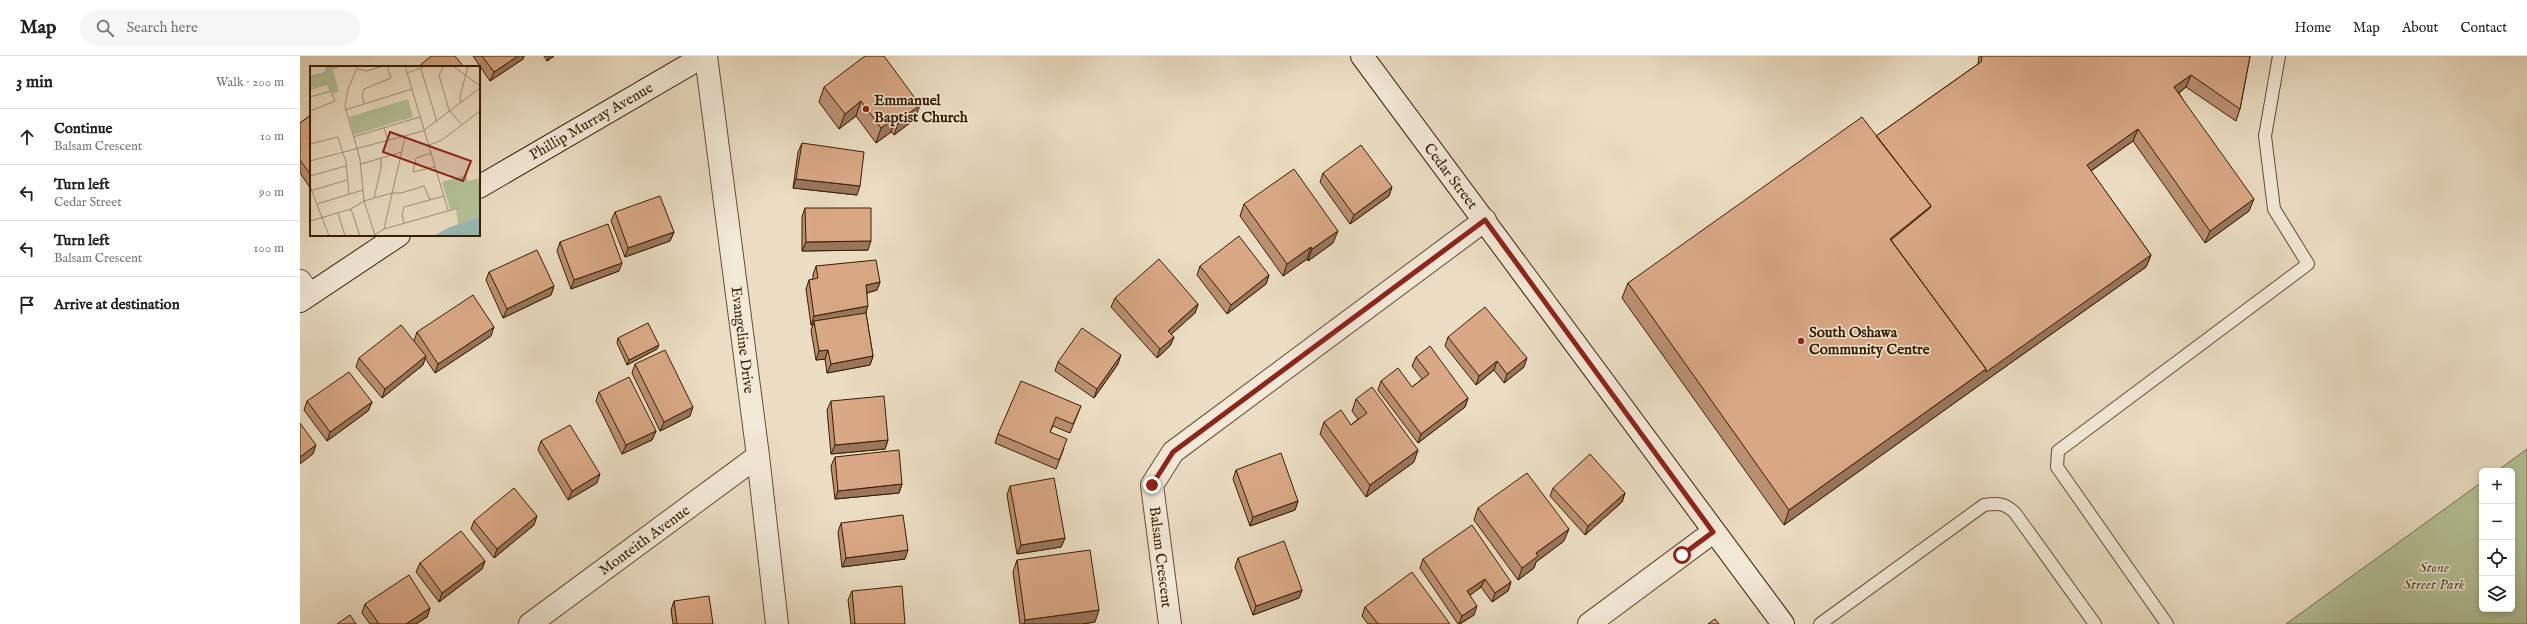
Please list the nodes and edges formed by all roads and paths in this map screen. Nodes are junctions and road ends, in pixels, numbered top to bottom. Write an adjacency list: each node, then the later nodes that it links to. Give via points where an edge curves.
1 (705, 56): 4 (street, Phillip Murray Avenue); 8 (street, Evangeline Drive)
2 (1362, 56): 5 (street, Cedar Street)
3 (2279, 56): 17 (lane, via 2265,136 2274,209 2308,264 2058,451 2057,467)
4 (480, 186)
5 (1485, 220): 9 (street, Cedar Street); 12 (street, Balsam Crescent, via 1173,452 1152,485)
6 (397, 236): 7 (street)
7 (303, 292)
8 (758, 456): 10 (street, Monteith Avenue); 11 (street, Evangeline Drive)
9 (1713, 532): 13 (street); 14 (street, Cedar Street)
10 (530, 624)
11 (777, 624)
12 (1170, 624)
13 (1589, 624)
14 (1783, 624)
15 (1820, 624): 16 (lane, via 1984,505 1997,503 2008,506 2015,513)
16 (2095, 624)
17 (2167, 624)

